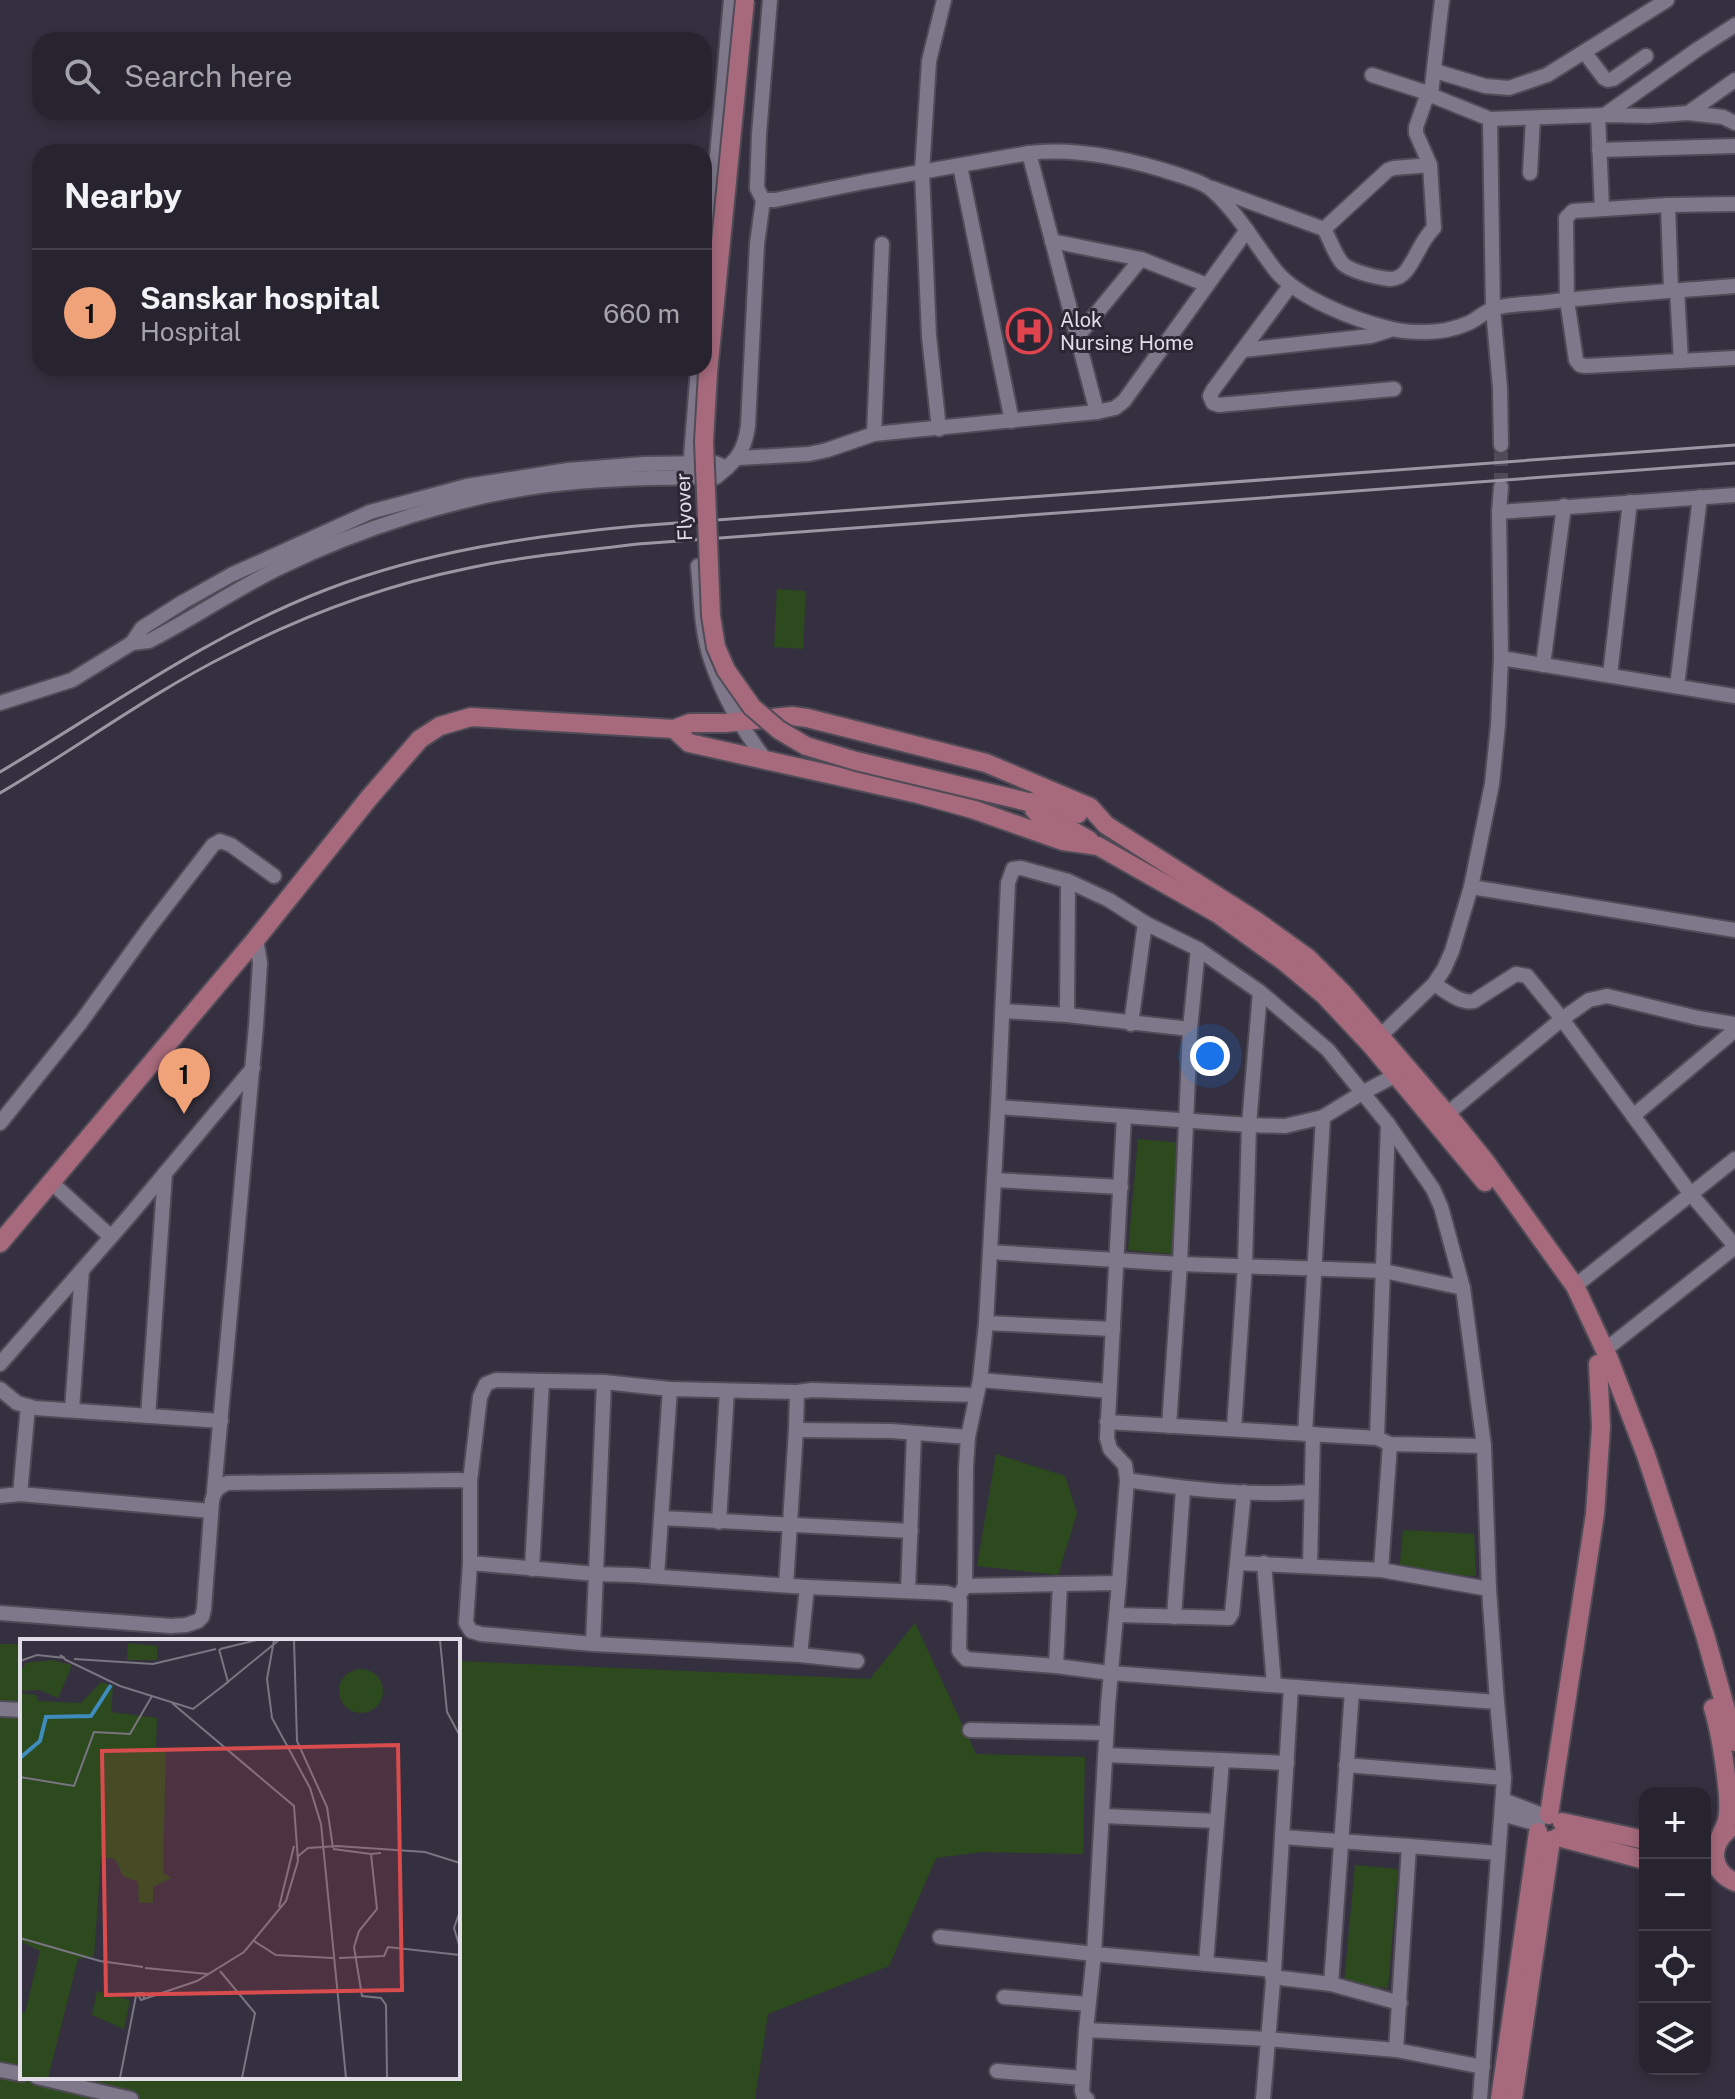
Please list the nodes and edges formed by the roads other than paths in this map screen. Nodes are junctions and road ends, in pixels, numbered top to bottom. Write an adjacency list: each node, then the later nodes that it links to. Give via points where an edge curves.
1 (731, 0): 31 (street)
2 (745, 0): 44 (main road, Flyover, bridge)
3 (770, 0): 27 (street, via 757,188)
4 (944, 0): 24 (street, via 929,61)
5 (1442, 0): 10 (street)
6 (1667, 0): 8 (street)
7 (1735, 25): 15 (street)
8 (1585, 53): 9 (street, via 1608,80); 10 (street, via 1547,75 1509,88)
9 (1646, 56)
10 (1435, 71): 13 (street)
11 (1372, 75): 13 (street)
12 (1735, 80): 14 (street)
13 (1429, 93): 17 (street); 22 (street, via 1416,133)
14 (1688, 113): 15 (street); 18 (street)
15 (1602, 115): 16 (street); 20 (street)
16 (1533, 118): 17 (street); 25 (street)
17 (1490, 119): 42 (street)
18 (1735, 123)
19 (1735, 146): 20 (street)
20 (1599, 150): 30 (street)
21 (1029, 153): 23 (street); 26 (street, via 1125,159); 34 (street)
22 (1430, 165): 32 (street, via 1388,170); 32 (street, via 1434,228 1399,277 1346,267)
23 (960, 166): 24 (street); 53 (street)
24 (922, 172): 27 (street); 54 (street)
25 (1530, 173)
26 (1209, 187): 32 (street); 33 (street)
27 (763, 200): 57 (street, via 748,426)
28 (1735, 204): 29 (street)
29 (1668, 205): 30 (street); 40 (street)
30 (1602, 209): 41 (street, via 1573,211 1566,218)
31 (712, 212)
32 (1324, 229)
33 (1247, 230): 37 (street); 38 (street)
34 (1052, 241): 36 (street); 45 (street)
35 (882, 244): 55 (street)
36 (1141, 259): 37 (street); 45 (street)
37 (1207, 285): 52 (street, via 1124,401)
38 (1290, 286): 43 (street); 46 (street)
39 (1735, 286): 40 (street)
40 (1674, 290): 41 (street); 48 (street)
41 (1567, 300): 42 (street); 48 (street, via 1580,365)
42 (1493, 309): 43 (street, via 1446,330); 56 (street)
43 (1392, 329): 46 (street)
44 (712, 332)
45 (1077, 337): 52 (street)
46 (1244, 350): 51 (street, via 1213,390 1213,403)
47 (1735, 358): 48 (street)
48 (1681, 361)
49 (697, 376): 58 (street)
50 (708, 376): 75 (main road, Flyover, bridge, via 704,442 711,616 726,670 752,707 806,746 1028,802 1040,817)
51 (1394, 389)
52 (1097, 412): 53 (street)
53 (1012, 421): 54 (street)
54 (939, 429): 55 (street)
55 (874, 434): 57 (street, via 809,454)
56 (1501, 445)
57 (733, 463): 58 (street)
58 (690, 470): 71 (street, via 644,464 568,470 467,486 370,512 183,602 142,628 132,643 72,680)
59 (1501, 487): 64 (street)
60 (1735, 495): 61 (street)
61 (1700, 497): 62 (street); 69 (street)
62 (1630, 502): 63 (street); 68 (street)
63 (1564, 506): 64 (street); 67 (street)
64 (1499, 512): 66 (street)
65 (698, 566): 72 (street, via 710,657)
66 (1501, 658): 67 (street); 80 (street, via 1496,754)
67 (1543, 665): 68 (street)
68 (1610, 675): 69 (street)
69 (1677, 686): 70 (street)
70 (1735, 696)
71 (0, 703)
72 (739, 721): 73 (main road, via 690,723); 74 (street); 76 (main road, via 807,718 986,763 1090,807)
73 (674, 729): 74 (main road, via 689,743); 83 (main road, via 471,717 440,726 420,739 369,798)
74 (765, 759): 77 (main road, via 918,794 1063,841)
75 (1080, 825): 76 (main road, Flyover); 77 (main road, Flyover)
76 (1106, 825): 93 (main road, via 1308,958 1343,993)
77 (1098, 846): 93 (main road, Flyover, via 1218,914 1286,963)
78 (274, 876): 103 (street, via 231,845 213,845)
79 (1068, 881): 81 (street); 87 (street, via 1021,868 1010,874); 88 (street)
80 (1471, 887): 82 (street); 85 (street, via 1452,951)
81 (1145, 923): 84 (street); 90 (street)
82 (1735, 930)
83 (256, 939): 94 (street, via 260,963); 109 (main road)
84 (1198, 949): 86 (street); 92 (street)
85 (1434, 984): 89 (street, via 1468,1002 1521,974); 93 (street)
86 (1260, 992): 96 (street, via 1328,1050); 105 (street)
87 (1003, 1011): 88 (street); 97 (street)
88 (1067, 1015): 90 (street)
89 (1562, 1019): 91 (street, via 1589,1000 1607,996); 98 (street); 100 (street)
90 (1131, 1024): 92 (street)
91 (1735, 1027): 100 (street)
92 (1190, 1029): 102 (street)
93 (1375, 1041): 95 (main road)
94 (253, 1068): 107 (street); 139 (street)
95 (1401, 1070): 96 (street); 98 (main road); 126 (main road, via 1566,1293)
96 (1362, 1093): 101 (street); 104 (street)
97 (998, 1107): 99 (street); 108 (street)
98 (1447, 1114): 122 (main road)
99 (1124, 1116): 102 (street); 110 (street)
100 (1633, 1116): 111 (street)
101 (1323, 1117): 105 (street, via 1285,1126); 119 (street)
102 (1186, 1120): 105 (street); 117 (street)
103 (0, 1123)
104 (1388, 1124): 121 (street); 123 (street, via 1438,1198)
105 (1249, 1125): 118 (street)
106 (1735, 1159): 111 (street)
107 (165, 1172): 112 (street); 138 (street)
108 (994, 1180): 110 (street); 115 (street)
109 (52, 1183): 112 (street); 113 (main road)
110 (1121, 1187): 116 (street)
111 (1690, 1193): 114 (street); 122 (street)
112 (111, 1237): 120 (street)
113 (0, 1243)
114 (1735, 1246): 126 (street)
115 (990, 1252): 116 (street); 124 (street)
116 (1117, 1260): 117 (street); 125 (street)
117 (1180, 1264): 118 (street); 141 (street)
118 (1245, 1265): 119 (street); 142 (street)
119 (1314, 1269): 121 (street); 145 (street)
120 (82, 1270): 127 (street); 137 (street)
121 (1384, 1271): 123 (street); 147 (street)
122 (1575, 1286): 126 (main road)
123 (1463, 1288): 148 (street)
124 (986, 1323): 125 (street); 130 (street)
125 (1113, 1329): 134 (street)
126 (1601, 1357): 193 (main road, via 1646,1455); 202 (main road, via 1595,1514); 205 (main road, via 1718,1723 1728,1819)
127 (0, 1364)
128 (542, 1381): 129 (street); 150 (street, via 486,1384); 166 (street)
129 (604, 1382): 132 (street); 168 (street)
130 (978, 1388): 134 (street); 135 (street); 146 (street)
131 (0, 1389): 136 (street)
132 (670, 1389): 133 (street); 158 (street)
133 (727, 1391): 135 (street); 159 (street)
134 (1109, 1391): 140 (street)
135 (797, 1392): 143 (street)
136 (28, 1406): 137 (street); 155 (street)
137 (72, 1410): 138 (street)
138 (148, 1416): 139 (street)
139 (221, 1421): 152 (street)
140 (1107, 1422): 141 (street); 149 (street, via 1110,1449 1125,1465)
141 (1169, 1426): 142 (street)
142 (1234, 1429): 145 (street)
143 (796, 1430): 144 (street); 160 (street)
144 (914, 1433): 146 (street); 161 (street)
145 (1309, 1434): 147 (street); 154 (street)
146 (968, 1437): 176 (street)
147 (1384, 1441): 148 (street); 167 (street)
148 (1484, 1446): 174 (street)
149 (1127, 1480): 151 (street); 170 (street)
150 (470, 1481): 152 (street, via 227,1483); 162 (street)
151 (1183, 1489): 153 (street); 179 (street)
152 (214, 1491): 157 (street)
153 (1244, 1492): 154 (street); 163 (street)
154 (1310, 1492): 165 (street)
155 (20, 1494): 156 (street); 157 (street)
156 (0, 1496)
157 (211, 1511): 177 (street, via 204,1609 198,1621 171,1626)
158 (661, 1518): 159 (street); 169 (street)
159 (719, 1522): 160 (street)
160 (790, 1525): 161 (street); 172 (street)
161 (911, 1531): 175 (street)
162 (470, 1563): 166 (street); 180 (street, via 466,1623 471,1631)
163 (1238, 1563): 164 (street); 179 (street, via 1229,1618)
164 (1264, 1563): 165 (street); 185 (street)
165 (1310, 1566): 167 (street)
166 (532, 1569): 168 (street)
167 (1381, 1570): 174 (street)
168 (596, 1574): 169 (street); 180 (street)
169 (657, 1576): 172 (street)
170 (1119, 1583): 171 (street); 178 (street)
171 (1060, 1584): 176 (street); 183 (street)
172 (786, 1585): 173 (street)
173 (807, 1587): 175 (street); 181 (street)
174 (1489, 1589): 188 (street)
175 (908, 1591): 176 (street)
176 (962, 1591): 183 (street, via 959,1651 966,1659)
177 (0, 1613)
178 (1117, 1615): 179 (street); 184 (street)
179 (1174, 1617)
180 (593, 1644): 181 (street)
181 (800, 1655): 182 (street)
182 (857, 1661)
183 (1056, 1666): 184 (street)
184 (1110, 1673): 185 (street); 192 (street)
185 (1274, 1685): 186 (street)
186 (1291, 1687): 187 (street); 196 (street)
187 (1352, 1691): 188 (street); 197 (street)
188 (1497, 1702): 198 (street)
189 (0, 1709): 190 (street)
190 (20, 1710)
191 (970, 1730): 192 (street)
192 (1106, 1733): 194 (street)
193 (1735, 1742)
194 (1105, 1755): 195 (street); 200 (street)
195 (1222, 1760): 196 (street); 201 (street)
196 (1287, 1763): 203 (street)
197 (1346, 1765): 198 (street); 206 (street)
198 (1504, 1778): 199 (street)
199 (1502, 1807): 202 (street); 208 (street)
200 (1103, 1816): 201 (street); 213 (street)
201 (1217, 1821): 214 (street)
202 (1549, 1827): 204 (main road); 209 (main road); 233 (main road); 234 (main road)
203 (1282, 1837): 206 (street); 215 (street)
204 (1639, 1839)
205 (1719, 1840): 211 (main road, via 1716,1863)
206 (1341, 1841): 207 (street); 216 (street)
207 (1409, 1846): 208 (street); 218 (street)
208 (1498, 1853): 223 (street)
209 (1642, 1859)
210 (1711, 1876): 211 (main road)
211 (1731, 1880)
212 (940, 1937): 213 (street)
213 (1094, 1954): 214 (street); 219 (street)
214 (1206, 1964): 215 (street)
215 (1273, 1973): 216 (street); 221 (street)
216 (1331, 1984): 218 (street)
217 (1004, 1997): 219 (street)
218 (1400, 2003): 222 (street)
219 (1088, 2004): 220 (street)
220 (1086, 2030): 221 (street); 227 (street)
221 (1268, 2039): 222 (street); 231 (street)
222 (1396, 2050): 223 (street)
223 (1483, 2067): 232 (street)
224 (0, 2070): 226 (street)
225 (997, 2071): 227 (street)
226 (20, 2074)
227 (1083, 2078): 230 (street)
228 (46, 2079): 229 (street)
229 (131, 2099)
230 (1087, 2099)
231 (1263, 2099)
232 (1480, 2099)
233 (1500, 2099)
234 (1513, 2099)

